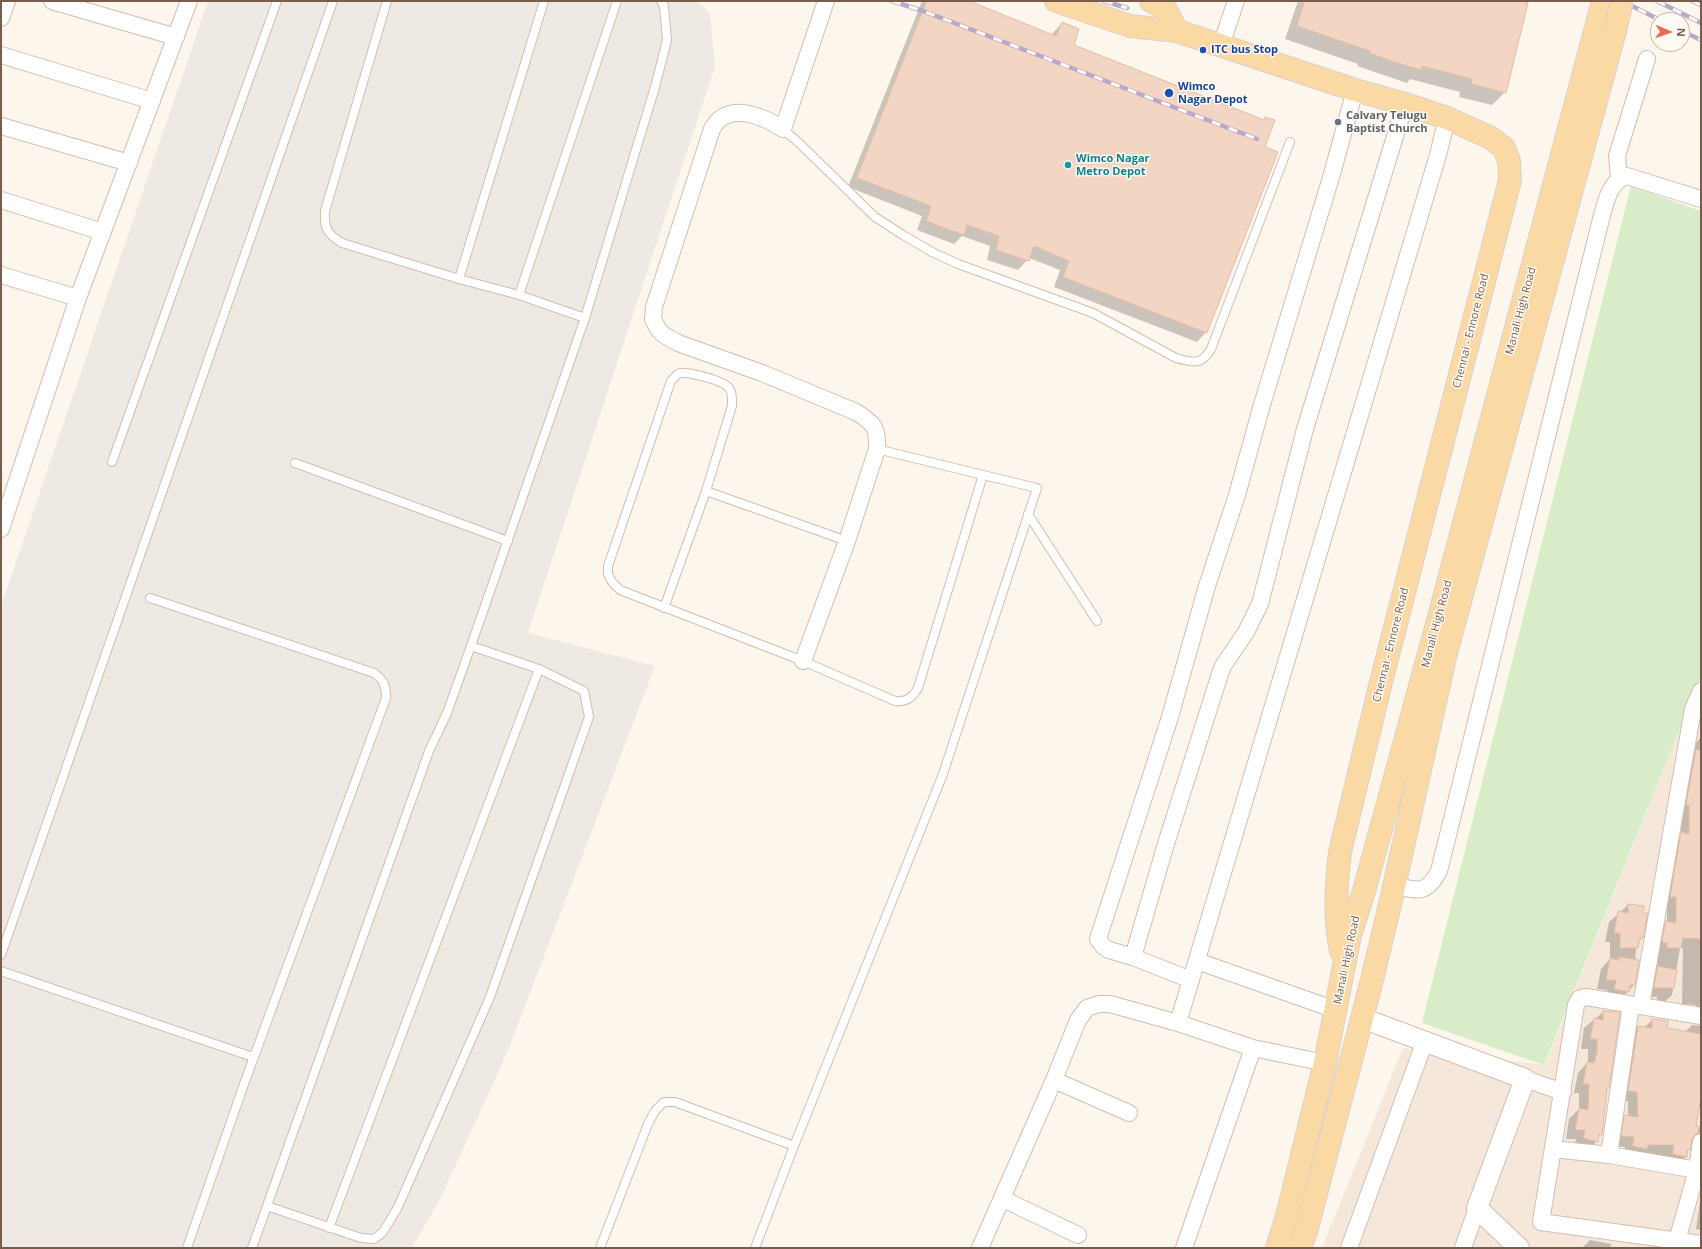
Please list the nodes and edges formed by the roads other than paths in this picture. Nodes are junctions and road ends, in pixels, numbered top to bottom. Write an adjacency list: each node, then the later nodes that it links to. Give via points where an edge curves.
1 (7, 1): 16 (street)
2 (52, 1): 19 (street)
3 (189, 1): 19 (street)
4 (277, 1): 41 (lane)
5 (332, 1): 62 (lane)
6 (387, 1): 36 (lane, via 325,211 325,222 331,236 342,243)
7 (544, 1): 36 (lane)
8 (617, 1): 37 (lane)
9 (661, 1): 39 (lane, via 664,6 667,40)
10 (826, 1): 28 (street)
11 (1056, 1): 17 (main road, Chennai - Ennore Road, via 1130,26)
12 (1236, 1): 20 (street)
13 (1603, 1): 18 (main road, Manali High Road)
14 (1622, 1): 18 (main road, Manali High Road, bridge)
15 (1161, 3): 17 (main road)
16 (1, 18)
17 (1177, 31): 20 (main road, Chennai - Ennore Road)
18 (1605, 33): 57 (main road, Manali High Road); 60 (main road, Manali High Road, via 1446,653)
19 (176, 37): 24 (street)
20 (1221, 45): 23 (main road, Chennai - Ennore Road)
21 (1, 55): 24 (street)
22 (1647, 59): 31 (street, via 1617,156)
23 (1355, 90): 25 (main road, Chennai - Ennore Road); 63 (street, via 1170,718 1100,929 1098,939 1103,946)
24 (152, 100): 30 (street)
25 (1405, 104): 26 (main road, Chennai - Ennore Road); 63 (street, via 1305,429 1260,604 1220,674)
26 (1447, 118): 56 (main road, Chennai - Ennore Road, via 1491,138 1504,148 1509,162 1510,180); 64 (street, via 1434,170)
27 (1, 126): 30 (street)
28 (783, 129): 29 (lane, via 875,217 932,252 958,264 1093,313 1176,358 1189,362 1200,361 1211,349); 40 (street, via 769,120 740,113 719,120 712,130 654,307 653,319 658,330 678,342 762,373 867,418 874,426)
29 (1290, 142)
30 (129, 163): 34 (street)
31 (1619, 178): 32 (street, via 1636,178); 60 (street, via 1611,189 1600,223 1439,871 1429,886 1421,890)
32 (1701, 199)
33 (1, 200): 34 (street)
34 (103, 232): 38 (street)
35 (1, 275): 38 (street)
36 (459, 279): 37 (lane)
37 (518, 295): 39 (lane)
38 (78, 298): 46 (street)
39 (585, 318): 47 (lane)
40 (877, 449): 43 (lane); 48 (street)
41 (112, 462)
42 (295, 463): 47 (lane)
43 (983, 475): 45 (lane, via 1037,488); 53 (lane, via 914,695 908,700 895,701)
44 (706, 491): 48 (lane); 50 (lane); 50 (lane, via 732,406 732,395 724,383 687,373 678,374 670,381 608,566 612,582 620,590)
45 (1028, 514): 51 (lane); 83 (lane, via 943,774)
46 (1, 529)
47 (508, 541): 52 (lane)
48 (847, 541): 53 (street)
49 (150, 598): 76 (lane, via 374,673 386,686 386,698)
50 (664, 608): 53 (lane)
51 (1097, 621)
52 (471, 646): 54 (lane); 88 (lane, via 447,713 429,751)
53 (803, 661)
54 (539, 669): 90 (lane); 90 (lane, via 584,691 589,717 490,996 398,1207 384,1232 374,1239 361,1238)
55 (1701, 691): 69 (street, via 1693,709)
56 (1351, 807): 57 (main road); 58 (main road, Chennai - Ennore Road)
57 (1384, 818): 59 (main road, Manali High Road)
58 (1340, 852): 59 (main road); 65 (main road, Chennai - Ennore Road, via 1337,880 1339,940)
59 (1371, 860): 61 (main road, Manali High Road)
60 (1393, 890): 61 (main road); 67 (main road, Manali High Road)
61 (1364, 891): 65 (main road, Manali High Road, via 1350,935)
62 (1, 955)
63 (1133, 957): 68 (street)
64 (1197, 961): 68 (street); 70 (street)
65 (1344, 968): 67 (main road); 70 (main road, Manali High Road)
66 (1, 971): 76 (lane)
67 (1373, 974): 72 (main road, Manali High Road)
68 (1191, 980): 73 (street)
69 (1636, 1006): 71 (street); 80 (street, via 1586,997 1579,999); 85 (street)
70 (1336, 1010): 77 (main road, Manali High Road)
71 (1701, 1016)
72 (1362, 1018): 74 (street); 101 (main road, Manali High Road)
73 (1178, 1023): 75 (street); 79 (street, via 1110,1004 1087,1008 1078,1020)
74 (1425, 1041): 78 (street); 102 (street)
75 (1253, 1048): 77 (street); 99 (street)
76 (253, 1057): 94 (lane)
77 (1325, 1063): 100 (main road, Manali High Road)
78 (1525, 1078): 80 (street); 89 (street)
79 (1054, 1080): 81 (street); 87 (street)
80 (1563, 1092): 84 (street)
81 (1129, 1113)
82 (1701, 1142): 86 (street)
83 (794, 1146): 96 (lane, via 675,1102 664,1102 648,1124); 97 (lane)
84 (1553, 1149): 85 (street); 92 (street, via 1541,1222)
85 (1609, 1155): 86 (street)
86 (1696, 1170): 92 (street)
87 (1002, 1199): 91 (street); 98 (street)
88 (267, 1206): 90 (lane); 95 (lane)
89 (1477, 1208): 103 (street); 104 (street)
90 (329, 1228)
91 (1078, 1235)
92 (1676, 1244): 93 (street)
93 (1701, 1244)
94 (187, 1248)
95 (252, 1248)
96 (600, 1248)
97 (755, 1248)
98 (980, 1248)
99 (1184, 1248)
100 (1277, 1248)
101 (1300, 1248)
102 (1349, 1248)
103 (1463, 1248)
104 (1519, 1248)

